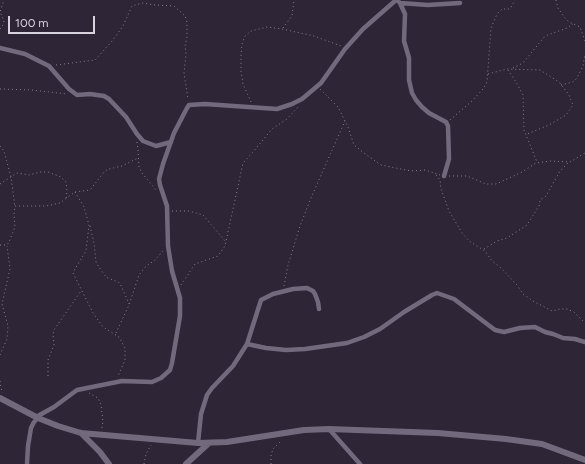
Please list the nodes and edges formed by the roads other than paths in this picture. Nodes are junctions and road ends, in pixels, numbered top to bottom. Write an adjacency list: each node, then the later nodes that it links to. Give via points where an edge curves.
1 (397, 1): 2 (street, via 428,5); 4 (street, via 363,29 325,79 302,99 282,108 189,105); 5 (street, via 405,14 404,41 409,58 412,93 429,113 446,122 449,159)
2 (460, 3)
3 (0, 48): 4 (street, via 25,54 49,66 77,95 104,96 126,117 143,141 156,146)
4 (171, 142): 10 (street, via 160,174 160,185 167,206 168,246 172,271 180,298 180,316 170,370 152,382 116,382 77,390)
5 (444, 176)
6 (319, 309): 8 (street, via 313,291 302,288 273,294 261,300)
7 (585, 342): 8 (street, via 563,338 535,327 504,332 495,330 454,299 437,293 380,329 347,343 286,350)
8 (247, 344): 13 (street, via 233,366 207,395 201,414)
9 (1, 398): 10 (street)
10 (37, 417): 12 (street); 16 (street, via 31,428)
11 (329, 429): 14 (street); 15 (street, via 438,433 506,439 542,444); 19 (street)
12 (81, 432): 13 (street); 17 (street)
13 (198, 443): 14 (street)
14 (209, 443): 18 (street)
15 (585, 460)
16 (27, 464)
17 (109, 464)
18 (186, 464)
19 (360, 464)

